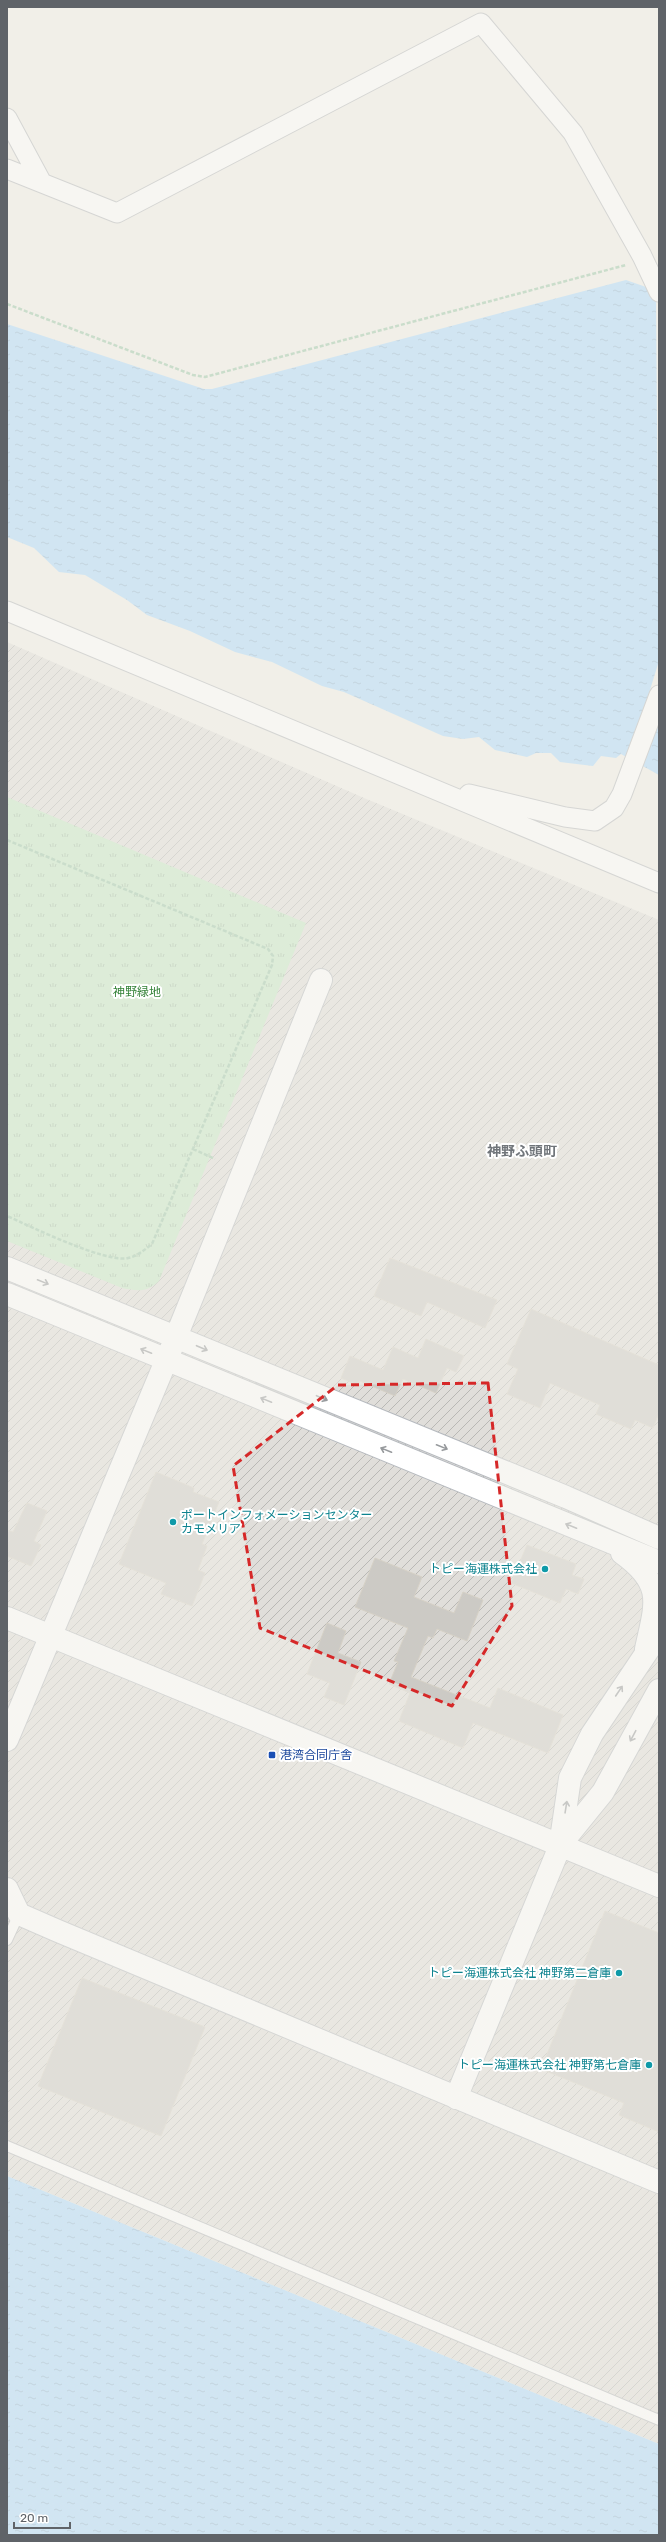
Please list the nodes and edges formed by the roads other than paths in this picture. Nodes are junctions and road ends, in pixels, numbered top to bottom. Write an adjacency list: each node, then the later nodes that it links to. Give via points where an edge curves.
1 (7, 118): 3 (street)
2 (7, 169): 3 (street)
3 (42, 183): 4 (street, via 117,213 481,23 572,133)
4 (653, 275)
5 (7, 611): 7 (street)
6 (659, 695): 7 (street, via 633,766 614,808 596,821 565,817)
7 (426, 785): 8 (street)
8 (659, 883)
9 (321, 980): 12 (street)
10 (7, 1268): 12 (street, one-way to 12)
11 (7, 1294): 13 (street, one-way to 11)
12 (176, 1337): 13 (street); 14 (street, one-way to 14)
13 (167, 1360): 16 (street, one-way to 13); 20 (street)
14 (613, 1517): 15 (street); 17 (street)
15 (659, 1528)
16 (601, 1538): 18 (street); 21 (street, via 644,1573 654,1591)
17 (659, 1538)
18 (659, 1562)
19 (7, 1618): 20 (street)
20 (50, 1636): 23 (street); 24 (street)
21 (652, 1642): 24 (street, one-way to 21, via 570,1778 592,1734)
22 (659, 1690): 24 (street, one-way to 24, via 603,1792)
23 (7, 1740)
24 (560, 1846): 25 (street); 29 (street)
25 (659, 1886)
26 (7, 1889): 27 (street)
27 (20, 1914): 28 (lane); 29 (street)
28 (7, 1940)
29 (456, 2098): 31 (street)
30 (7, 2146): 32 (lane)
31 (659, 2182)
32 (659, 2420)

